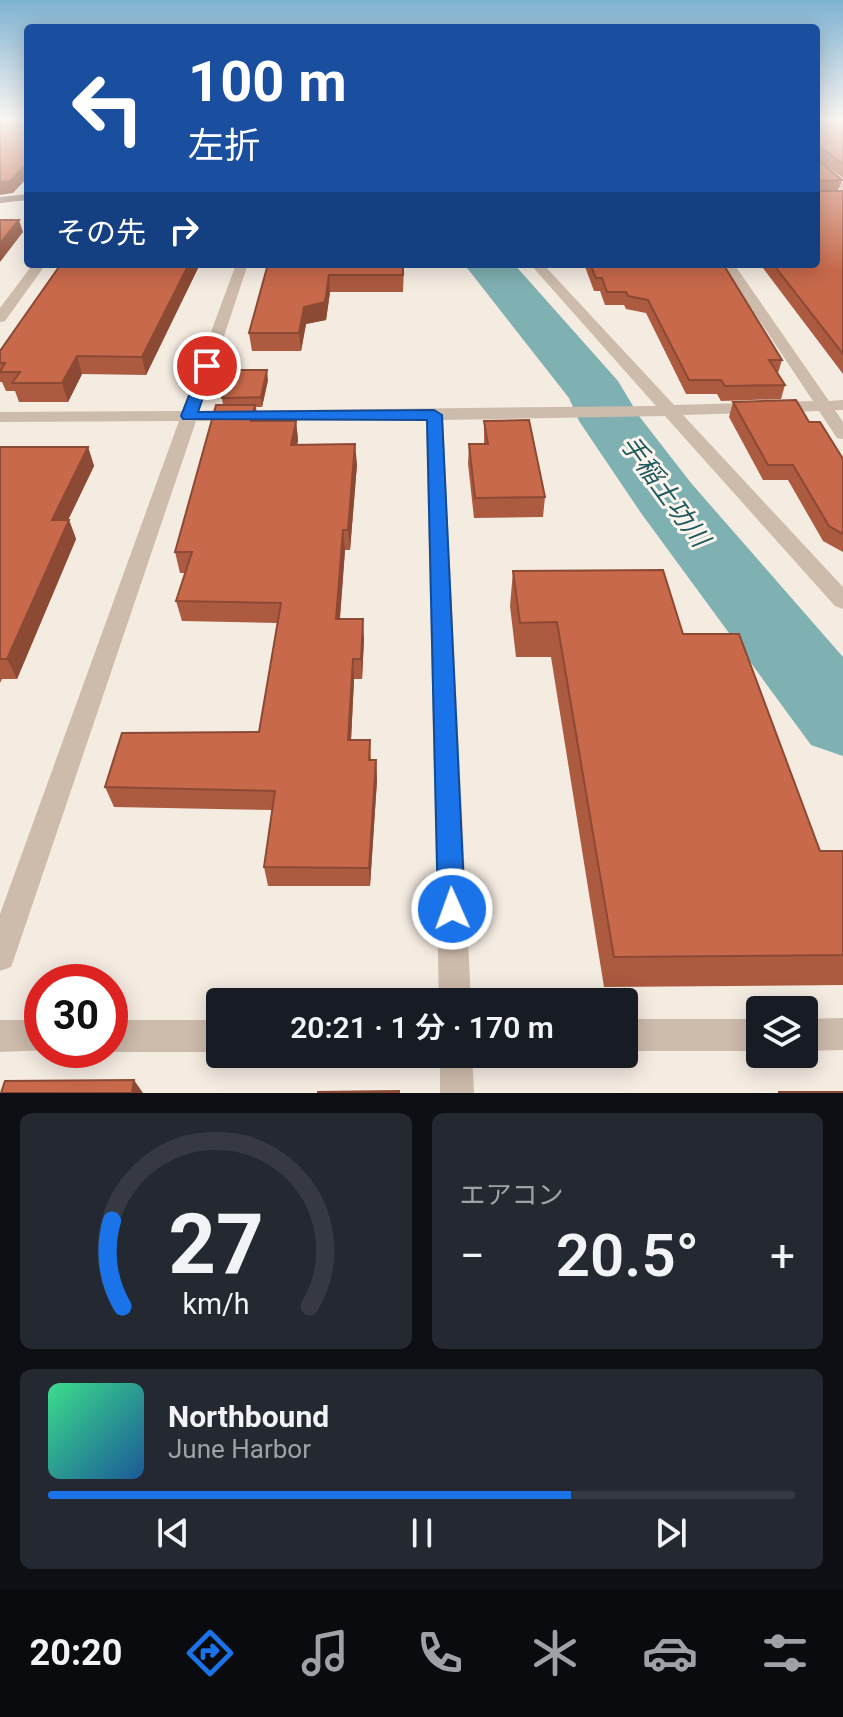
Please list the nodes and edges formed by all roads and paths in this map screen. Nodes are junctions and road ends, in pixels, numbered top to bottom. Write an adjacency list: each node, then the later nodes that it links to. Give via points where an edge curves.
1 (822, 169): 2 (street)
2 (843, 188)
3 (24, 197): 6 (street)
4 (830, 197): 5 (street)
5 (843, 197)
6 (0, 200)
7 (37, 268): 11 (street)
8 (241, 268): 16 (street)
9 (540, 268): 14 (street)
10 (731, 268): 12 (street)
11 (0, 318)
12 (823, 405): 13 (street); 14 (street); 18 (street)
13 (843, 405)
14 (670, 411): 15 (street); 19 (street)
15 (434, 415): 16 (street); 21 (street)
16 (189, 416): 17 (street); 20 (street)
17 (0, 417)
18 (843, 434)
19 (843, 601)
20 (0, 956)
21 (454, 988)
22 (843, 1034): 25 (street)
23 (638, 1035): 24 (street)
24 (746, 1035)
25 (818, 1035)
26 (0, 1036): 27 (street)
27 (24, 1036)
28 (128, 1036): 29 (street)
29 (206, 1036)
30 (456, 1068): 31 (street)
31 (457, 1093)

